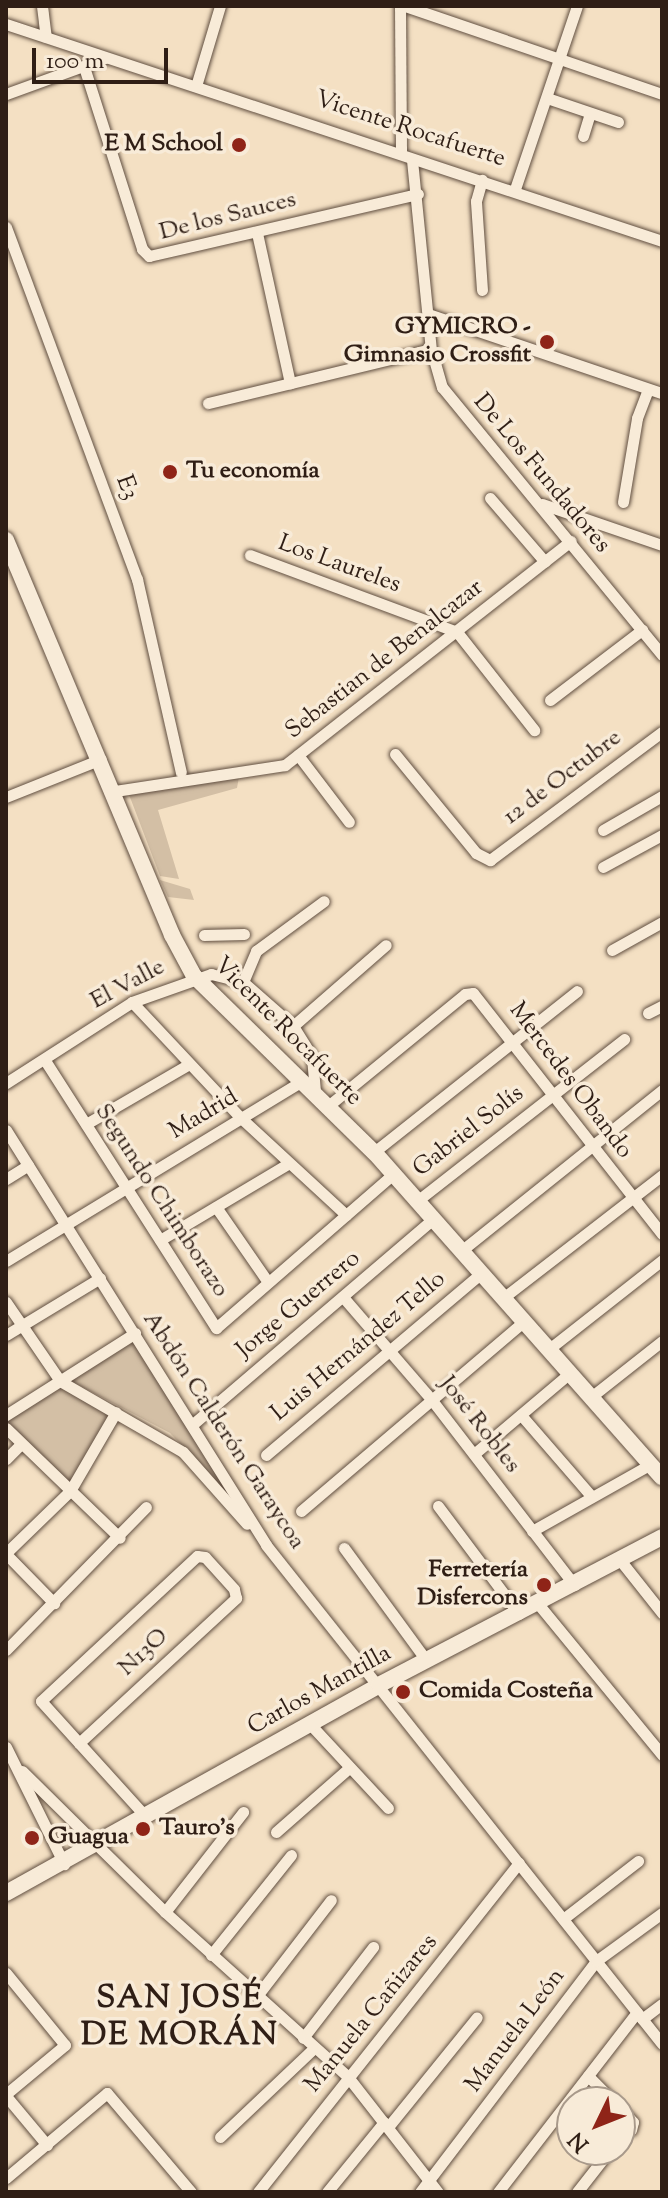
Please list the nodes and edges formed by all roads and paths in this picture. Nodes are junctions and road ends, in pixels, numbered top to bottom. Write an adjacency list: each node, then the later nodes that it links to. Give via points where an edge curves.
1 (42, 6): 6 (street)
2 (220, 6): 10 (street)
3 (403, 6): 8 (street); 17 (street)
4 (577, 6): 8 (street)
5 (6, 24): 6 (street, Vicente Rocafuerte)
6 (46, 37): 7 (street, Vicente Rocafuerte)
7 (105, 58): 9 (street); 10 (street, Vicente Rocafuerte)
8 (560, 58): 12 (street); 13 (street)
9 (85, 70): 11 (street); 23 (street, De los Sauces, via 145,254 159,258)
10 (196, 86): 17 (street, Vicente Rocafuerte)
11 (6, 94)
12 (662, 94)
13 (547, 98): 14 (street); 20 (street)
14 (590, 113): 15 (street); 16 (street)
15 (618, 122)
16 (583, 136)
17 (401, 153): 18 (street, Vicente Rocafuerte)
18 (412, 160): 19 (street, Vicente Rocafuerte); 21 (street, De Los Fundadores)
19 (482, 180): 20 (street, Vicente Rocafuerte); 25 (street, via 476,201)
20 (515, 189): 24 (street, Vicente Rocafuerte)
21 (418, 194): 23 (street, De los Sauces); 26 (street, De Los Fundadores)
22 (6, 227): 50 (street, E3, via 137,579)
23 (257, 233): 28 (street)
24 (662, 241)
25 (482, 290)
26 (428, 314): 27 (street, De Los Fundadores); 29 (street)
27 (431, 349): 28 (street); 34 (street, De Los Fundadores, via 448,396)
28 (290, 383): 31 (street)
29 (648, 389): 30 (street); 33 (street, via 637,418)
30 (662, 393)
31 (208, 403)
32 (490, 498): 40 (street)
33 (623, 502)
34 (539, 503): 35 (street); 36 (street, De Los Fundadores)
35 (580, 517): 36 (street, Sebastian de Benalcazar); 38 (street)
36 (568, 538): 40 (street, Sebastian de Benalcazar); 41 (street, De Los Fundadores)
37 (6, 540): 49 (street, Vicente Rocafuerte)
38 (662, 545)
39 (250, 555): 42 (street, Los Laureles)
40 (545, 562): 42 (street, Sebastian de Benalcazar)
41 (642, 630): 43 (street, De Los Fundadores); 44 (street)
42 (457, 632): 45 (street); 48 (street, Sebastian de Benalcazar)
43 (662, 655)
44 (550, 700)
45 (534, 730)
46 (662, 732): 47 (street, 12 de Octubre, via 490,860 476,853)
47 (395, 754)
48 (298, 755): 51 (street, Sebastian de Benalcazar, via 285,765); 54 (street)
49 (101, 759): 51 (street, Vicente Rocafuerte); 53 (street)
50 (181, 772)
51 (115, 791): 64 (street, Vicente Rocafuerte, via 172,935)
52 (662, 796): 55 (street)
53 (6, 797)
54 (349, 822)
55 (603, 830)
56 (662, 835): 57 (street)
57 (603, 867)
58 (324, 901): 65 (street, via 256,951)
59 (662, 922): 63 (street)
60 (244, 934): 61 (street)
61 (204, 935)
62 (386, 945): 70 (street)
63 (612, 950)
64 (194, 976): 65 (street, El Valle); 67 (street, El Valle); 76 (street, Vicente Rocafuerte)
65 (243, 982): 70 (street)
66 (577, 991): 72 (street)
67 (132, 1002): 73 (street, El Valle); 74 (street)
68 (662, 1006): 69 (street)
69 (648, 1013)
70 (293, 1026): 76 (street, via 312,1057)
71 (624, 1039): 78 (street, Gabriel Solís)
72 (513, 1042): 78 (street, Mercedes Obando); 79 (street, Mercedes Obando, via 473,993 465,994); 84 (street)
73 (46, 1062): 75 (street, El Valle); 81 (street, Segundo Chimborazo)
74 (189, 1064): 80 (street); 81 (street)
75 (6, 1083)
76 (308, 1086): 79 (street, Vicente Rocafuerte); 80 (street, Madrid)
77 (662, 1090): 83 (street)
78 (551, 1096): 83 (street, Mercedes Obando); 92 (street, Gabriel Solís)
79 (328, 1106): 84 (street, Vicente Rocafuerte)
80 (241, 1118): 85 (street); 90 (street, Madrid)
81 (86, 1124): 90 (street, Segundo Chimborazo)
82 (6, 1130): 86 (street, Abdón Calderón Garaycoa)
83 (590, 1147): 91 (street, Mercedes Obando); 99 (street)
84 (374, 1152): 87 (street, Vicente Rocafuerte)
85 (289, 1163): 93 (street); 94 (street)
86 (28, 1165): 89 (street); 96 (street, Abdón Calderón Garaycoa)
87 (393, 1174): 92 (street, Vicente Rocafuerte); 94 (street, Segundo Chimborazo)
88 (662, 1175): 91 (street)
89 (6, 1179)
90 (126, 1188): 96 (street, Madrid); 98 (street, Segundo Chimborazo)
91 (632, 1198): 97 (street, Mercedes Obando); 106 (street)
92 (417, 1201): 95 (street, Vicente Rocafuerte)
93 (216, 1207): 98 (street); 104 (street)
94 (346, 1215): 104 (street, Segundo Chimborazo)
95 (433, 1219): 99 (street, Vicente Rocafuerte); 105 (street, Jorge Guerrero)
96 (65, 1225): 101 (street, Madrid); 103 (street, Abdón Calderón Garaycoa)
97 (662, 1234)
98 (160, 1240): 104 (street, Segundo Chimborazo, via 216,1328)
99 (461, 1251): 102 (street, Vicente Rocafuerte)
100 (662, 1260): 113 (street)
101 (6, 1261)
102 (481, 1273): 106 (street, Vicente Rocafuerte); 114 (street, Luis Hernández Tello)
103 (100, 1278): 109 (street); 110 (street, Abdón Calderón Garaycoa)
104 (268, 1282)
105 (343, 1297): 114 (street, José Robles); 122 (street, Jorge Guerrero)
106 (503, 1298): 108 (street, Vicente Rocafuerte)
107 (6, 1302): 109 (street)
108 (524, 1321): 113 (street, Vicente Rocafuerte); 118 (street)
109 (21, 1325): 111 (street); 116 (street)
110 (135, 1333): 116 (street); 122 (street, Abdón Calderón Garaycoa)
111 (6, 1335)
112 (662, 1341): 117 (street)
113 (549, 1349): 115 (street, Vicente Rocafuerte)
114 (390, 1351): 118 (street, José Robles); 126 (street, Luis Hernández Tello)
115 (570, 1373): 117 (street, Vicente Rocafuerte); 121 (street)
116 (60, 1381): 119 (street); 120 (street)
117 (591, 1397): 128 (street, Vicente Rocafuerte)
118 (431, 1399): 125 (street, José Robles); 133 (street)
119 (116, 1412): 129 (street); 137 (street, via 183,1452)
120 (6, 1415)
121 (521, 1415): 125 (street); 130 (street)
122 (193, 1424): 137 (street, Abdón Calderón Garaycoa)
123 (6, 1428): 124 (street)
124 (21, 1444): 127 (street); 129 (street)
125 (474, 1454): 134 (street, José Robles)
126 (266, 1455)
127 (6, 1459)
128 (656, 1471): 130 (street)
129 (70, 1491): 136 (street); 139 (street)
130 (592, 1497): 134 (street)
131 (438, 1506): 145 (street)
132 (146, 1507): 136 (street)
133 (301, 1511)
134 (532, 1531): 141 (street, José Robles)
135 (662, 1537): 140 (street, Carlos Mantilla)
136 (120, 1538): 142 (street)
137 (266, 1545): 148 (street, Abdón Calderón Garaycoa)
138 (344, 1548): 147 (street)
139 (6, 1554): 142 (street)
140 (620, 1560): 141 (street, Carlos Mantilla); 144 (street)
141 (574, 1585): 143 (street, Carlos Mantilla)
142 (54, 1603): 146 (street)
143 (539, 1605): 145 (street, Carlos Mantilla); 152 (street)
144 (662, 1613)
145 (519, 1614): 147 (street, Carlos Mantilla)
146 (6, 1650)
147 (426, 1660): 148 (street, Carlos Mantilla)
148 (379, 1685): 149 (street, Carlos Mantilla); 162 (street, Abdón Calderón Garaycoa)
149 (309, 1723): 153 (street); 157 (street, Carlos Mantilla)
150 (79, 1743): 150 (street, N13O, via 237,1593 201,1555 41,1701); 157 (street)
151 (6, 1747): 154 (street)
152 (662, 1755)
153 (350, 1767): 155 (street); 158 (street)
154 (22, 1771): 159 (street); 163 (street)
155 (388, 1808)
156 (243, 1812): 166 (street)
157 (146, 1817): 159 (street, Carlos Mantilla)
158 (276, 1832)
159 (95, 1847): 163 (street, Carlos Mantilla); 166 (street)
160 (291, 1855): 170 (street)
161 (638, 1861): 168 (street)
162 (519, 1863): 168 (street, Abdón Calderón Garaycoa); 181 (street, Manuela Cañizares)
163 (64, 1864): 164 (street, Carlos Mantilla)
164 (6, 1893)
165 (331, 1900): 173 (street)
166 (165, 1912): 170 (street)
167 (662, 1913): 171 (street, Manuela León)
168 (563, 1919): 171 (street, Abdón Calderón Garaycoa)
169 (373, 1947): 177 (street)
170 (211, 1955): 173 (street)
171 (596, 1961): 175 (street, Abdón Calderón Garaycoa); 189 (street, Manuela León)
172 (6, 1973): 183 (street, via 65,2045)
173 (257, 1996): 177 (street)
174 (662, 2004): 175 (street)
175 (640, 2016): 178 (street, Abdón Calderón Garaycoa); 180 (street)
176 (477, 2017): 184 (street)
177 (303, 2038): 179 (street)
178 (662, 2044)
179 (314, 2048): 181 (street); 185 (street)
180 (588, 2076): 182 (street); 195 (street)
181 (348, 2077): 184 (street); 191 (street, Manuela Cañizares)
182 (598, 2086)
183 (6, 2095): 186 (street)
184 (386, 2125): 189 (street); 192 (street)
185 (220, 2137)
186 (47, 2145): 188 (street); 190 (street, via 107,2093)
187 (597, 2166): 196 (street)
188 (6, 2178)
189 (430, 2180): 193 (street, Manuela León); 194 (street)
190 (191, 2192)
191 (258, 2192)
192 (327, 2192)
193 (420, 2192)
194 (438, 2192)
195 (498, 2192)
196 (577, 2192)

